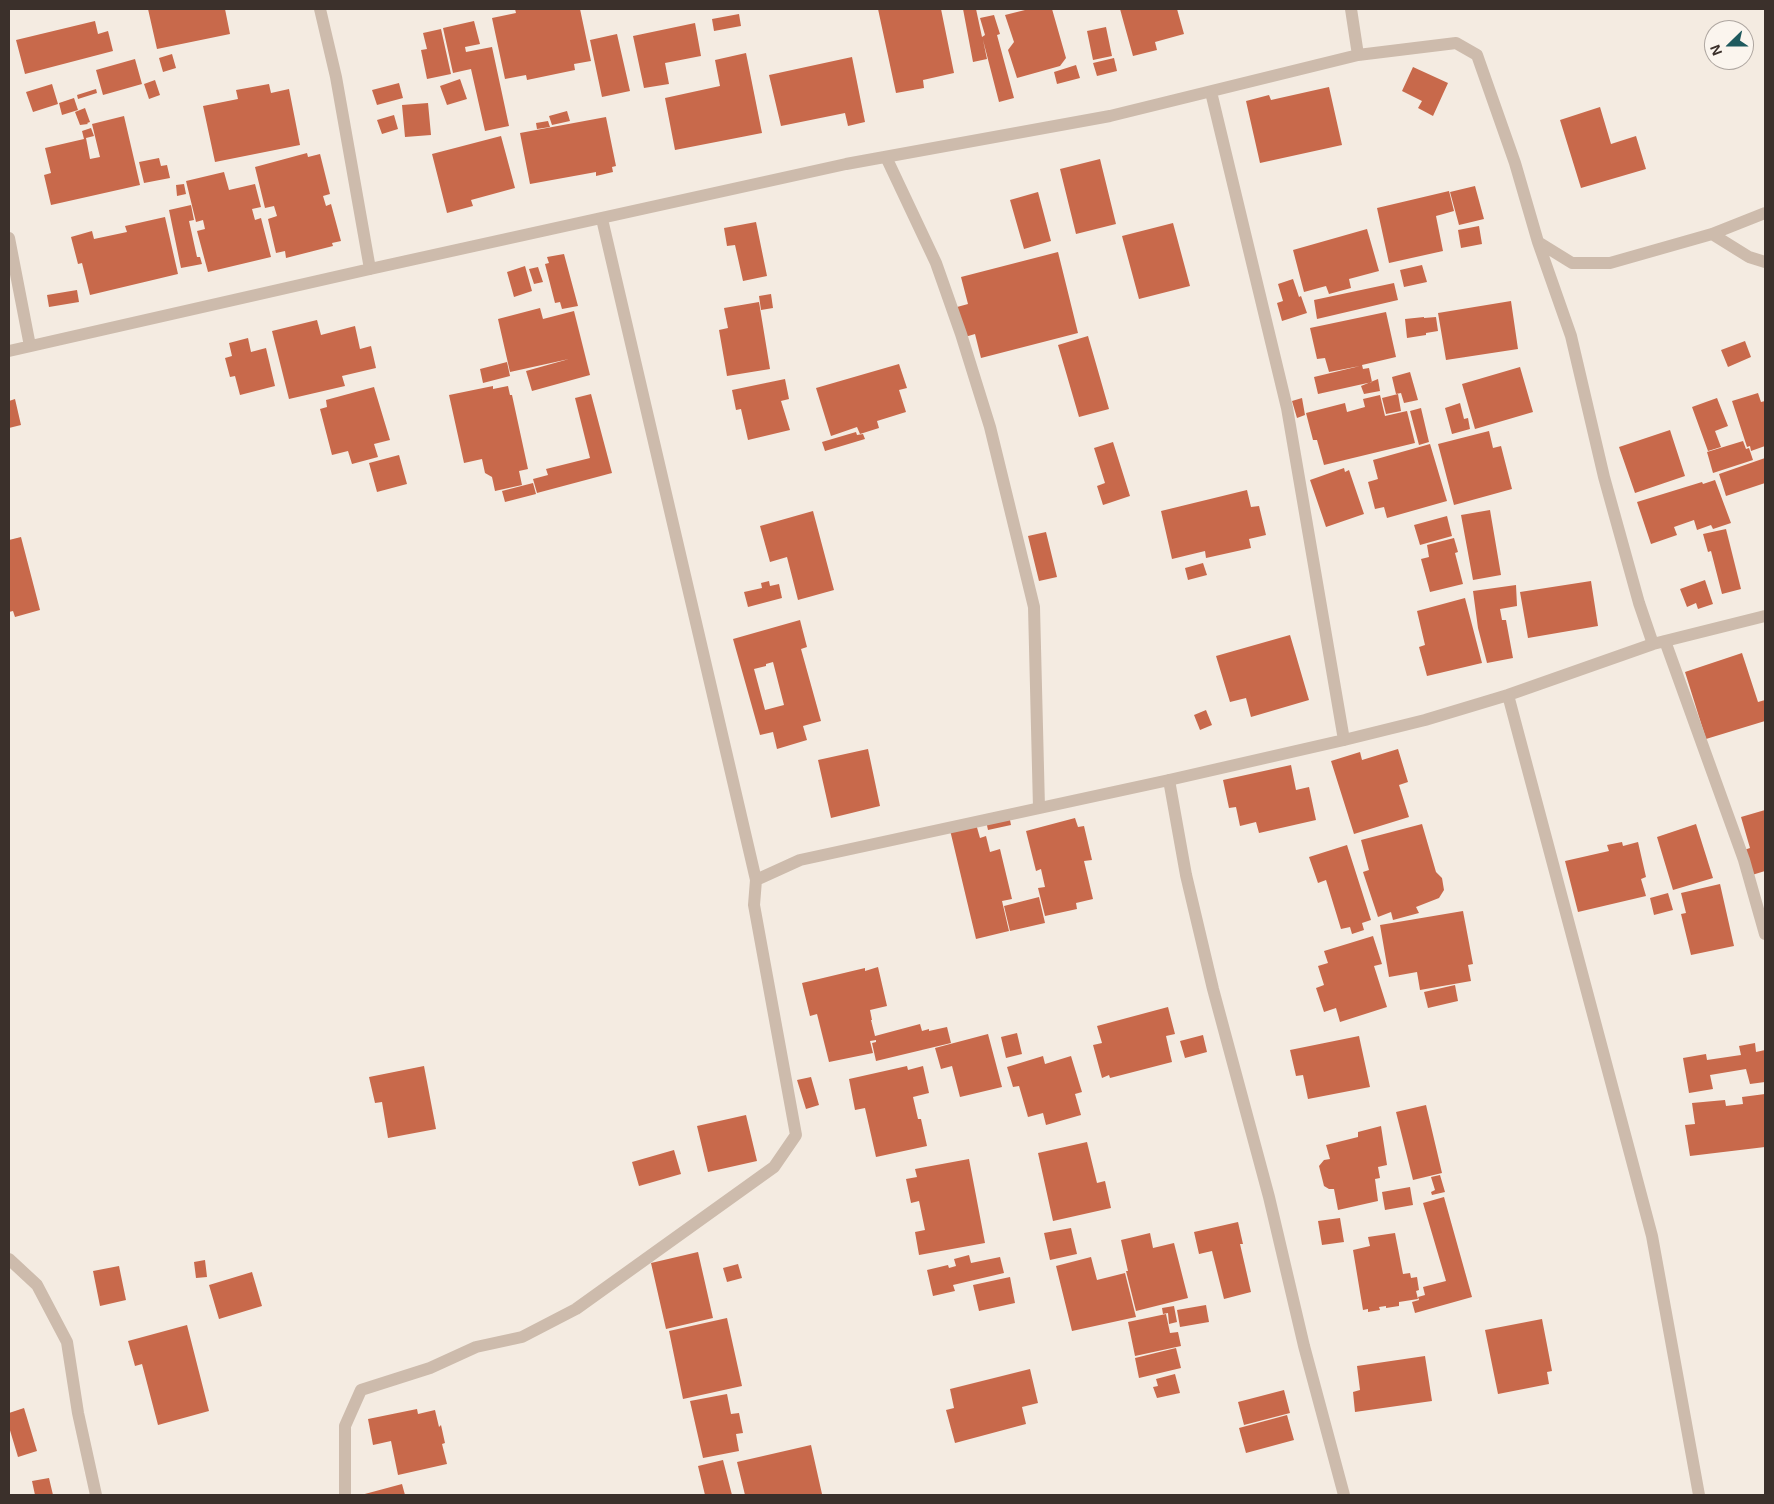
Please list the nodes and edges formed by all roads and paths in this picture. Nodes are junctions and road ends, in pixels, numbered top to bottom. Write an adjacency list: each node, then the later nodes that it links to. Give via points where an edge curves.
1 (320, 9): 12 (street, via 336,77)
2 (1351, 9): 3 (street)
3 (1358, 55): 4 (street); 10 (street, via 1456,43 1477,55 1497,108)
4 (1211, 92): 5 (street, via 1110,116); 18 (street, via 1287,408)
5 (886, 157): 7 (street); 20 (street, via 936,263 961,334 990,427 1034,607)
6 (1765, 213): 8 (street)
7 (602, 219): 12 (street); 21 (street)
8 (1712, 234): 10 (street, via 1610,263 1572,263); 11 (street, via 1749,257)
9 (9, 238): 13 (street)
10 (1538, 242): 16 (street, via 1571,336 1604,478 1639,603)
11 (1765, 262)
12 (370, 269): 13 (street)
13 (30, 346): 14 (street)
14 (9, 351)
15 (1765, 616): 16 (street)
16 (1659, 642): 17 (street); 22 (street, via 1744,860)
17 (1508, 695): 18 (street); 27 (street, via 1652,1236)
18 (1344, 740): 19 (street)
19 (1170, 780): 20 (street); 26 (street, via 1186,875 1213,989)
20 (1039, 808): 21 (street, via 800,860)
21 (756, 880): 25 (street, via 754,905 796,1135 774,1167 576,1310 522,1337 476,1347 430,1368 361,1390 345,1426)
22 (1765, 934)
23 (9, 1259): 24 (street, via 37,1285 66,1342)
24 (96, 1495)
25 (344, 1495)
26 (1344, 1495)
27 (1699, 1495)

